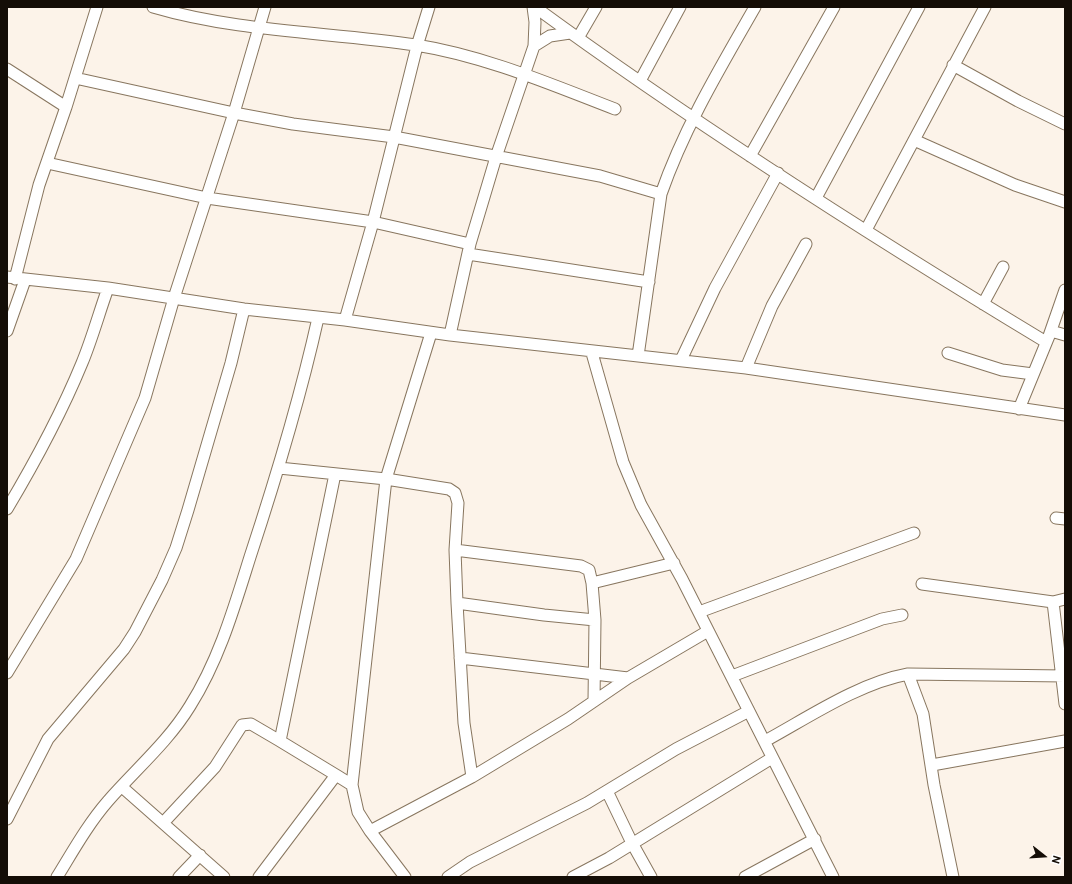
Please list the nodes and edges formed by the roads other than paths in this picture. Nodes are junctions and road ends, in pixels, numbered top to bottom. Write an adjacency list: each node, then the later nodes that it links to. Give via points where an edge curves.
1 (97, 7): 19 (street)
2 (153, 7): 12 (street, via 196,18)
3 (265, 7): 12 (street)
4 (429, 7): 14 (street)
5 (534, 7): 13 (street); 15 (street)
6 (596, 7): 13 (street)
7 (680, 7): 20 (street)
8 (754, 7): 24 (street)
9 (834, 7): 28 (street)
10 (919, 7): 34 (street)
11 (985, 7): 16 (street)
12 (260, 26): 14 (street); 23 (street)
13 (574, 35): 15 (street, via 550,36); 20 (street)
14 (417, 46): 18 (street, via 479,60); 26 (street)
15 (534, 46): 18 (street)
16 (953, 65): 25 (street); 27 (street)
17 (7, 69): 21 (street)
18 (523, 74): 22 (street); 29 (street)
19 (75, 78): 21 (street); 23 (street)
20 (640, 81): 24 (street)
21 (66, 107): 30 (street)
22 (615, 109)
23 (234, 114): 26 (street); 33 (street)
24 (692, 118): 28 (street); 32 (street)
25 (1065, 124)
26 (394, 137): 29 (street); 36 (street)
27 (914, 140): 35 (street, via 1014,185); 37 (street)
28 (750, 156): 31 (street)
29 (496, 157): 32 (street, via 616,180); 39 (street)
30 (47, 162): 33 (street); 41 (street, via 33,204)
31 (778, 173): 34 (street); 59 (street, via 715,288)
32 (661, 194): 42 (street)
33 (207, 198): 36 (street); 45 (street)
34 (816, 198): 37 (street)
35 (1065, 202)
36 (373, 222): 39 (street); 49 (street)
37 (866, 230): 46 (street)
38 (806, 244): 60 (street, via 772,306)
39 (469, 248): 42 (street); 54 (street)
40 (1003, 267): 46 (street)
41 (16, 279): 43 (street); 50 (street)
42 (649, 282): 58 (street)
43 (108, 288): 45 (street); 67 (street, via 70,390 43,447)
44 (1065, 290): 51 (street)
45 (174, 298): 47 (street); 82 (street, via 145,398 86,540)
46 (983, 304): 55 (street)
47 (244, 308): 48 (street); 100 (street, via 231,363 188,510 162,580 124,649 48,739)
48 (318, 318): 49 (street); 64 (street)
49 (345, 320): 52 (street)
50 (7, 331)
51 (1051, 331): 53 (street); 55 (street)
52 (430, 333): 54 (street); 66 (street)
53 (1065, 335)
54 (450, 336): 56 (street)
55 (1046, 342): 61 (street)
56 (592, 352): 58 (street); 70 (street, via 628,477)
57 (948, 353): 61 (street, via 1002,370)
58 (638, 356): 59 (street)
59 (681, 360): 60 (street)
60 (746, 368): 62 (street)
61 (1032, 374): 62 (street)
62 (1019, 409): 63 (street)
63 (1065, 415)
64 (279, 468): 65 (street); 98 (street, via 232,617 211,668 190,707 169,736)
65 (335, 474): 66 (street); 90 (street)
66 (386, 479): 69 (street, via 449,489 455,493 458,503); 97 (street)
67 (7, 510)
68 (914, 533): 76 (street)
69 (455, 550): 71 (street, via 584,567 589,570); 75 (street)
70 (674, 563): 71 (street); 76 (street)
71 (592, 583): 78 (street)
72 (922, 584): 74 (street)
73 (1065, 599): 74 (street)
74 (1052, 602): 84 (street)
75 (457, 603): 78 (street); 80 (street)
76 (699, 612): 79 (street)
77 (902, 615): 85 (street, via 878,621)
78 (595, 620): 81 (street)
79 (708, 631): 85 (street); 86 (street)
80 (460, 658): 81 (street); 96 (street, via 464,723)
81 (594, 672): 86 (street); 87 (street)
82 (7, 673)
83 (908, 674): 84 (street); 91 (street, via 877,682); 94 (street, via 923,714)
84 (1063, 675): 88 (street)
85 (732, 676): 89 (street)
86 (628, 678): 87 (street)
87 (594, 701): 96 (street)
88 (1065, 704)
89 (749, 711): 91 (street); 99 (street, via 676,749)
90 (280, 740): 95 (street); 101 (street, via 251,724 242,725 215,767)
91 (764, 741): 93 (street)
92 (1065, 741): 94 (street)
93 (772, 758): 103 (street); 104 (street)
94 (932, 765): 116 (street)
95 (336, 775): 97 (street); 109 (street)
96 (472, 777): 102 (street)
97 (352, 785): 102 (street, via 358,812)
98 (122, 787): 101 (street); 106 (street, via 93,821)
99 (608, 791): 104 (street); 111 (street, via 470,862)
100 (7, 819)
101 (163, 823): 105 (street)
102 (370, 831): 110 (street)
103 (815, 839): 114 (street); 115 (street)
104 (632, 842): 112 (street); 113 (street)
105 (200, 855): 107 (street); 108 (street)
106 (57, 877)
107 (179, 877)
108 (224, 877)
109 (259, 877)
110 (405, 877)
111 (448, 877)
112 (573, 877)
113 (651, 877)
114 (745, 877)
115 (833, 877)
116 (953, 877)

